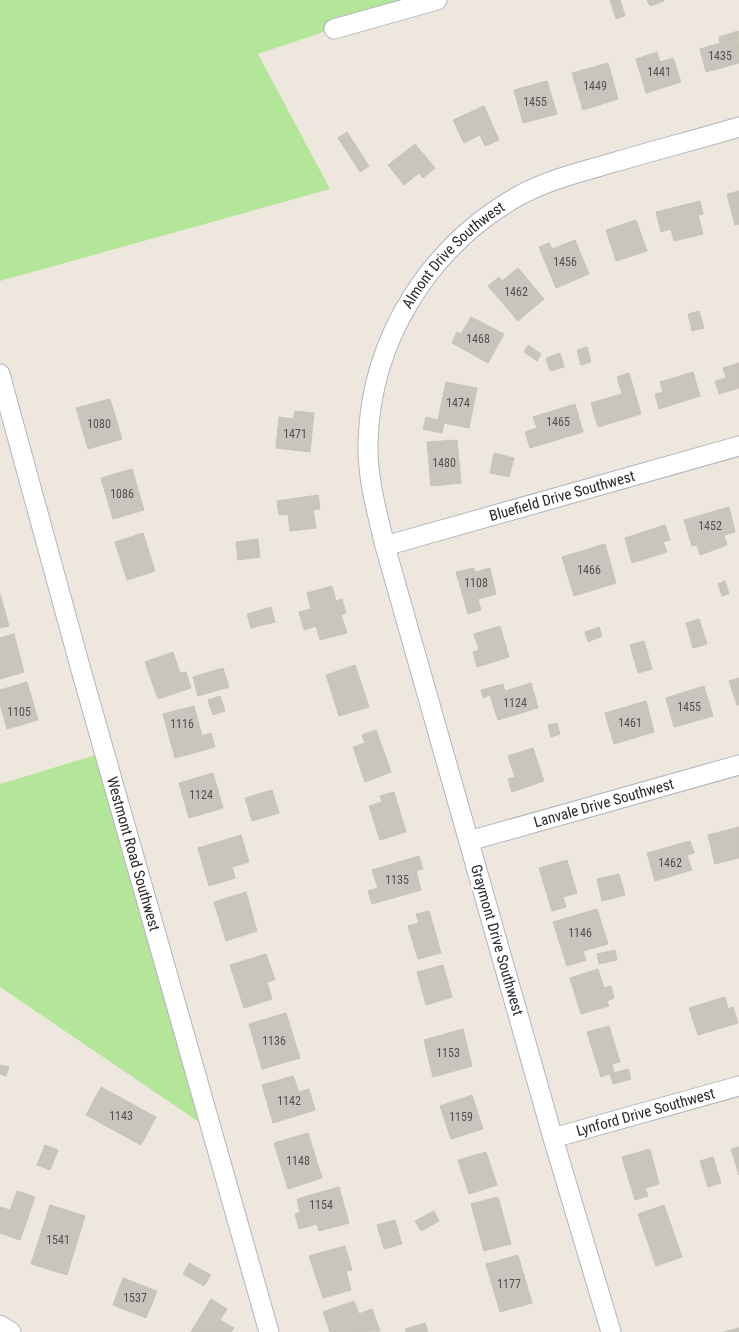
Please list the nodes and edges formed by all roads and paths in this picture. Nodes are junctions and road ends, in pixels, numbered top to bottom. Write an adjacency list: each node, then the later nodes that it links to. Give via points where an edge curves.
1 (437, 0): 2 (street)
2 (334, 29)
3 (739, 127): 6 (street, Almont Drive Southwest, via 574,174 524,194 482,220 441,256 412,295 388,342 374,389 368,442 371,491)
4 (0, 374): 13 (street, Westmont Road Southwest)
5 (739, 446): 6 (street, Bluefield Drive Southwest)
6 (385, 546): 8 (street, Graymont Drive Southwest)
7 (739, 765): 8 (street, Lanvale Drive Southwest)
8 (469, 841): 10 (street, Graymont Drive Southwest)
9 (739, 1086): 10 (street, Lynford Drive Southwest)
10 (553, 1138): 14 (street, Graymont Drive Southwest)
11 (0, 1325): 12 (street)
12 (11, 1332)
13 (269, 1332)
14 (611, 1332)

